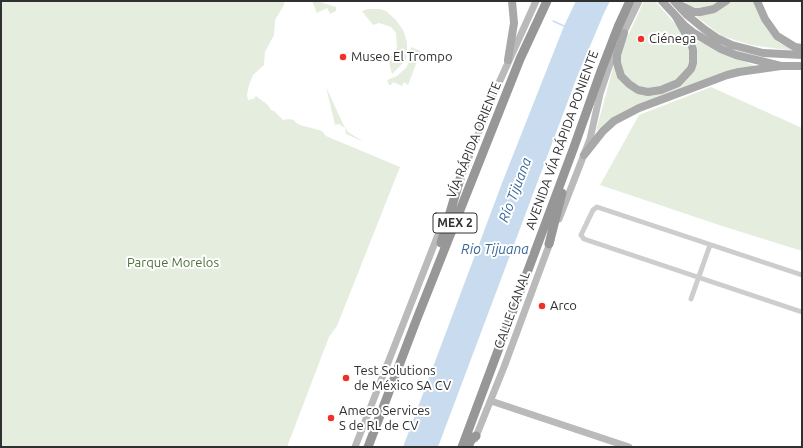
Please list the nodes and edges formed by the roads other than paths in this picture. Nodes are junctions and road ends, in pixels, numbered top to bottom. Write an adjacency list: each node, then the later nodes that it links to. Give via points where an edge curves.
1 (512, 1): 14 (main road, via 514,23)
2 (536, 1): 14 (main road)
3 (547, 1): 26 (highway, VÍA RÁPIDA ORIENTE / MEX 2, via 520,59)
4 (630, 1): 17 (highway, AVENIDA VÍA RÁPIDA PONIENTE, via 601,71)
5 (639, 1): 11 (main road, CALLE CANAL)
6 (662, 1): 10 (main road)
7 (674, 1): 8 (main road, via 700,12 714,9); 13 (main road, via 687,15 717,38 763,53)
8 (726, 1)
9 (757, 1): 12 (main road, via 777,36 795,47)
10 (675, 15): 11 (main road, via 689,37 693,63 678,83 661,90 638,90 621,76 617,55); 15 (main road, via 694,33 722,49)
11 (624, 33): 18 (main road, CALLE CANAL, via 600,94)
12 (802, 48)
13 (802, 55)
14 (508, 60): 19 (main road)
15 (781, 66): 16 (main road); 18 (main road, via 727,75 639,108 614,121)
16 (802, 66)
17 (574, 147): 20 (highway); 31 (highway, AVENIDA VÍA RÁPIDA PONIENTE)
18 (584, 154): 20 (main road, CALLE CANAL)
19 (460, 179): 26 (highway); 29 (main road)
20 (549, 244): 27 (main road, CALLE CANAL)
21 (710, 245): 22 (street); 23 (street); 23 (street, via 597,207 593,210 582,235 584,239)
22 (802, 275)
23 (698, 277): 24 (street); 25 (street)
24 (691, 299)
25 (802, 312)
26 (416, 321): 30 (highway, VÍA RÁPIDA ORIENTE / MEX 2)
27 (491, 401): 28 (main road, CALLE CANAL); 34 (main road)
28 (476, 436): 32 (highway, via 472,438); 33 (main road, CALLE CANAL)
29 (355, 447)
30 (368, 447)
31 (462, 447)
32 (468, 447)
33 (472, 447)
34 (629, 447)

